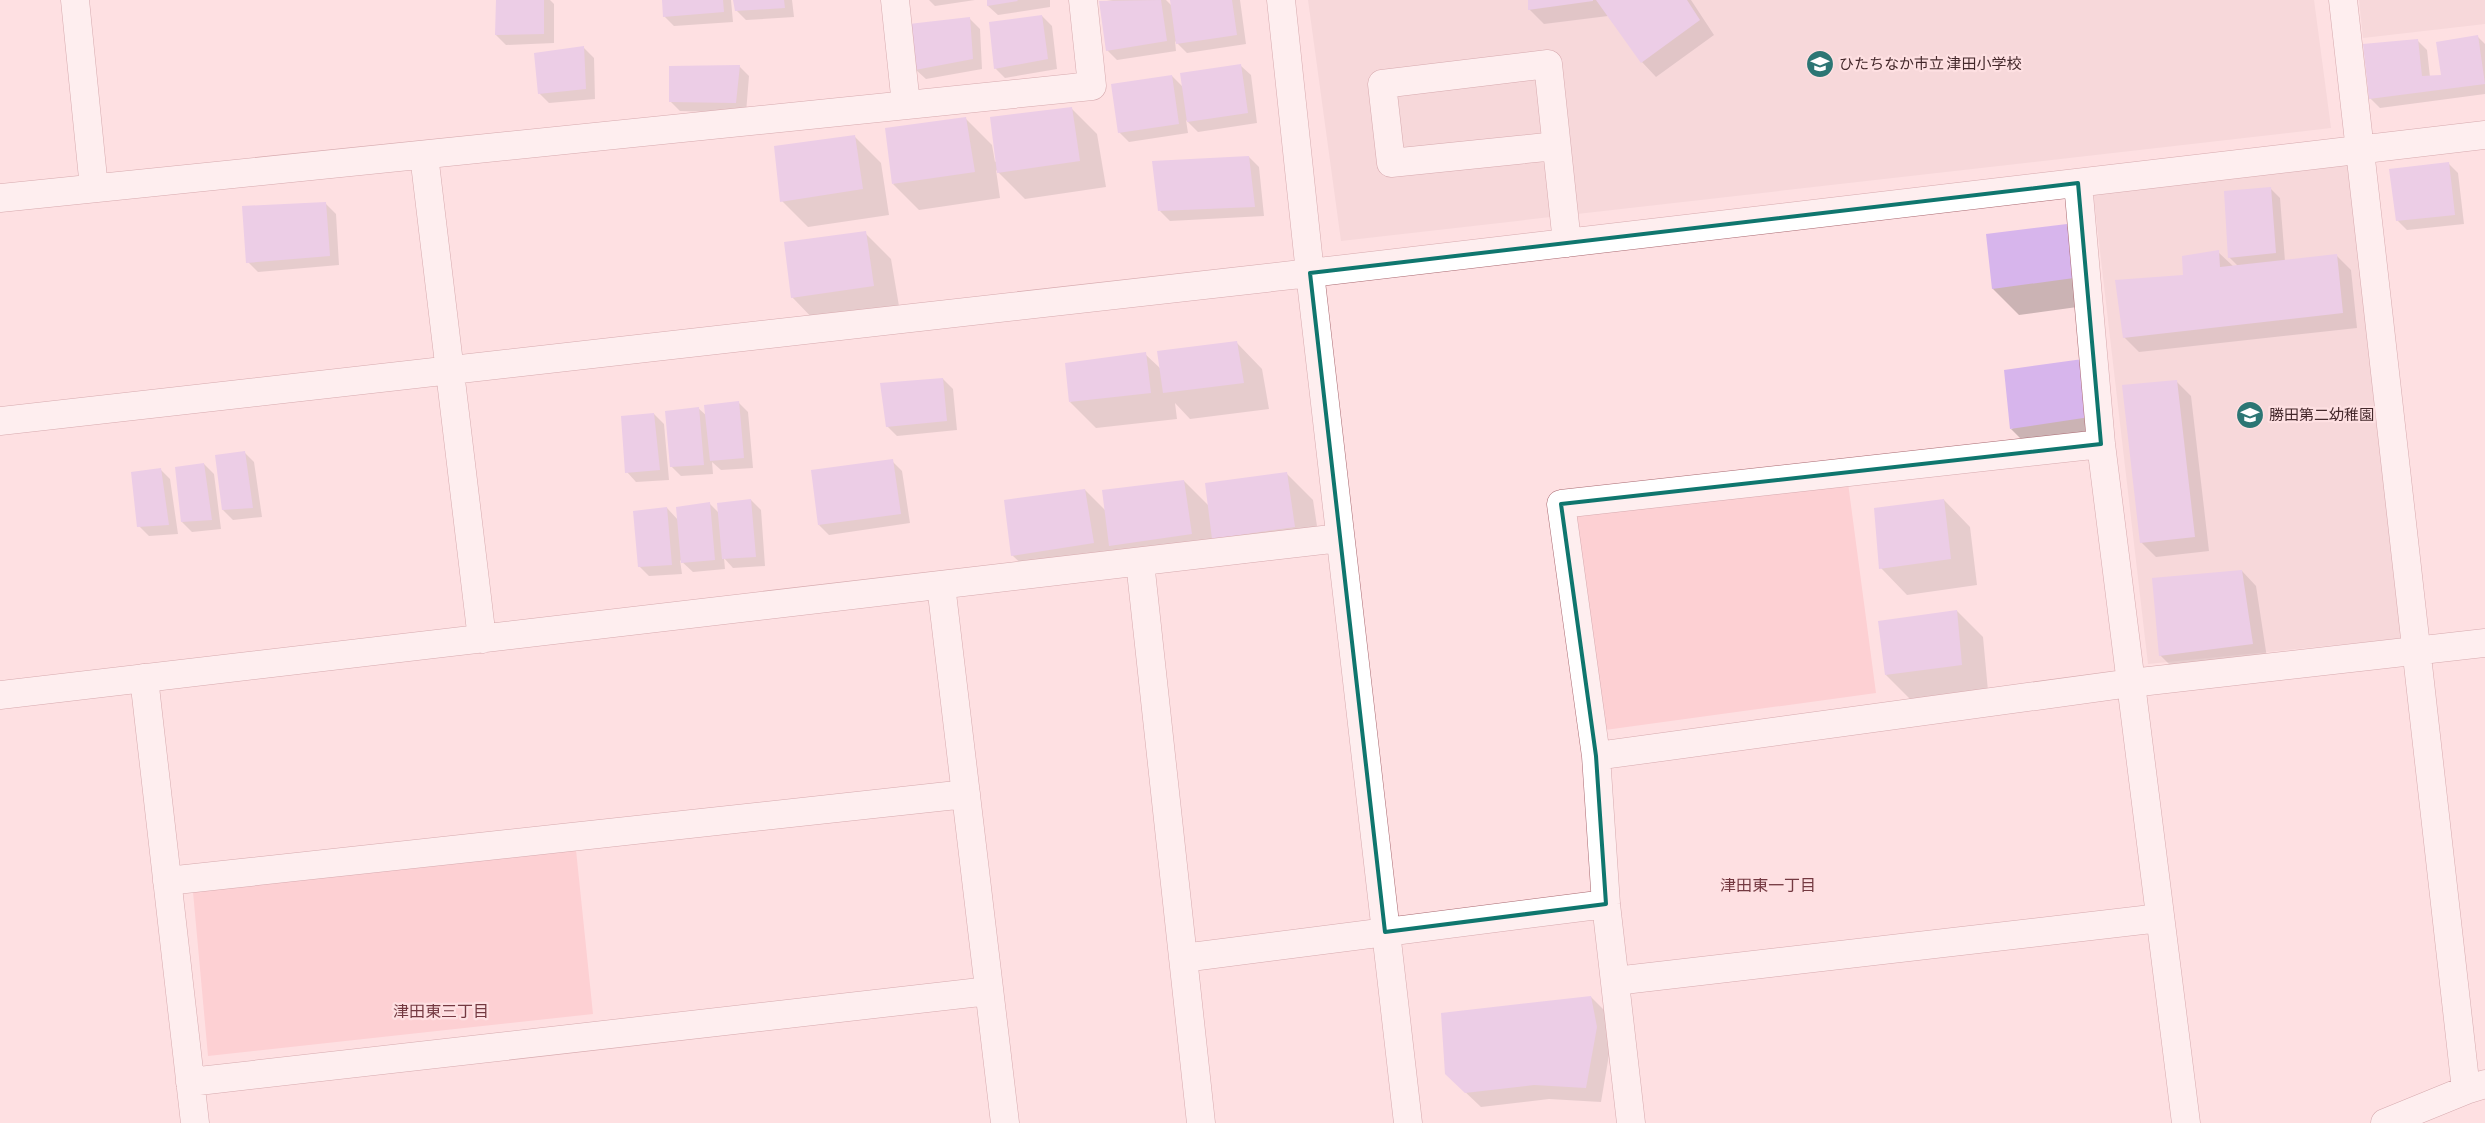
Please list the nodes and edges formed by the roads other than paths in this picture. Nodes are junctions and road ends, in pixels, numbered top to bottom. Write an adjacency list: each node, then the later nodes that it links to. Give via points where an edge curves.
1 (77, 0): 12 (street)
2 (895, 0): 6 (street)
3 (1083, 0): 6 (street, via 1092,86)
4 (1281, 0): 15 (street)
5 (2343, 0): 9 (street)
6 (906, 104): 10 (street)
7 (2485, 135): 9 (street)
8 (1556, 146): 8 (street, via 1548,64 1382,84 1391,163); 14 (street)
9 (2360, 150): 11 (street); 24 (street)
10 (424, 154): 12 (street); 16 (street)
11 (2078, 183): 14 (street); 18 (street)
12 (94, 188): 13 (street)
13 (0, 198)
14 (1567, 243): 15 (street)
15 (1310, 273): 16 (street); 19 (street)
16 (450, 372): 17 (street); 22 (street)
17 (0, 421)
18 (2101, 444): 26 (street); 28 (street, via 1561,504)
19 (1340, 538): 20 (street); 33 (street)
20 (1140, 562): 21 (street); 34 (street)
21 (941, 585): 22 (street); 29 (street)
22 (482, 639): 25 (street)
23 (2485, 643): 24 (street)
24 (2417, 651): 26 (street); 38 (street)
25 (144, 678): 27 (street); 30 (street)
26 (2131, 683): 28 (street); 32 (street)
27 (0, 695)
28 (1596, 756): 31 (street)
29 (966, 794): 30 (street); 36 (street)
30 (167, 881): 37 (street)
31 (1606, 904): 33 (street); 35 (street)
32 (2160, 918): 35 (street); 44 (street)
33 (1385, 932): 34 (street); 42 (street)
34 (1183, 958): 41 (street)
35 (1615, 981): 43 (street)
36 (990, 991): 37 (street); 40 (street)
37 (190, 1082): 39 (street)
38 (2475, 1087): 45 (street)
39 (195, 1123)
40 (1005, 1123)
41 (1201, 1123)
42 (1408, 1123)
43 (1631, 1123)
44 (2186, 1123)
45 (2384, 1123)

